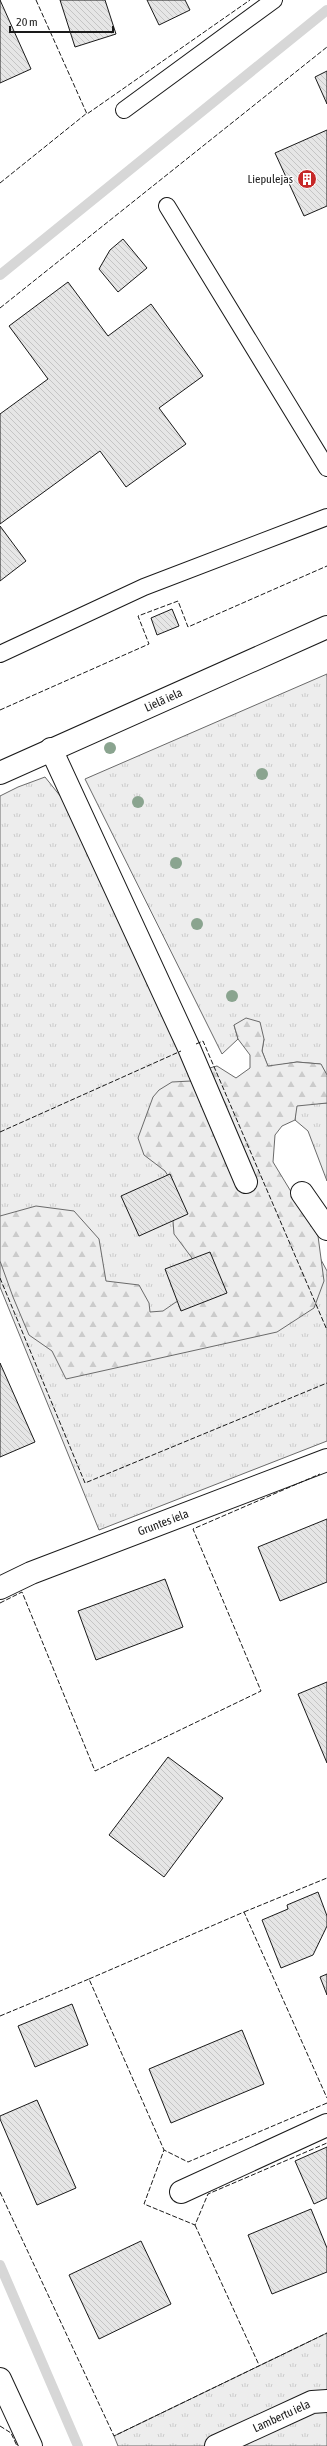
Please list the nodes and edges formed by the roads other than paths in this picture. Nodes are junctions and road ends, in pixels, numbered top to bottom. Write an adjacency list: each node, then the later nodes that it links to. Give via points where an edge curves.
1 (274, 0): 2 (lane)
2 (124, 110)
3 (167, 206): 4 (lane)
4 (327, 468)
5 (327, 518): 7 (lane, via 144,587)
6 (327, 627): 8 (street, Lielā iela)
7 (0, 654)
8 (51, 749): 9 (street, Lielā iela); 10 (street, via 189,1048)
9 (0, 773)
10 (246, 1182)
11 (302, 1193): 12 (street)
12 (327, 1229)
13 (327, 1460): 14 (street, Gruntes iela, via 31,1573)
14 (0, 1588)
15 (327, 2125): 16 (street)
16 (181, 2192)
17 (0, 2379): 19 (street)
18 (327, 2401): 20 (street, Lambertu iela, via 312,2402)
19 (31, 2446)
20 (216, 2446)

